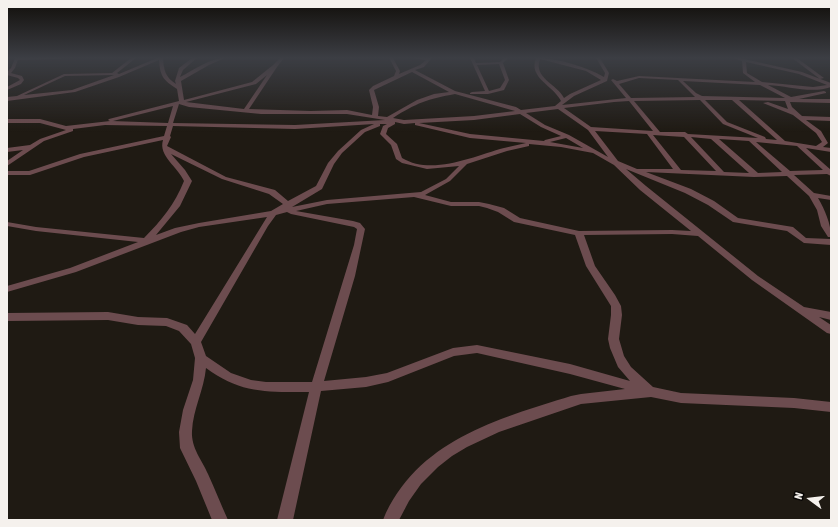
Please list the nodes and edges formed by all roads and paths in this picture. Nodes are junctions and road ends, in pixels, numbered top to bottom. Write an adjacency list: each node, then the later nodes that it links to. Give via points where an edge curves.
1 (616, 82): 28 (street)
2 (19, 83): 20 (street)
3 (48, 83): 26 (street)
4 (98, 83): 26 (street, via 73,91)
5 (171, 83): 19 (street)
6 (177, 83): 19 (street)
7 (255, 83): 33 (street)
8 (264, 83): 35 (street)
9 (384, 83): 37 (street, via 372,90 376,107)
10 (434, 83): 22 (street)
11 (483, 83): 23 (street)
12 (506, 83): 23 (street, via 499,91)
13 (547, 83): 31 (street, via 560,93)
14 (599, 83): 31 (street)
15 (683, 83): 24 (street)
16 (752, 83): 17 (street)
17 (760, 83): 18 (street, via 820,88); 30 (street)
18 (831, 85)
19 (179, 88): 33 (street)
20 (7, 89)
21 (831, 92): 30 (street, via 813,93)
22 (458, 93): 23 (street); 36 (street, via 508,105); 41 (street, via 435,96 414,103)
23 (488, 93)
24 (701, 98): 27 (street); 28 (street); 55 (street, via 727,124)
25 (7, 99): 26 (street)
26 (14, 99)
27 (734, 99): 29 (street); 57 (street)
28 (630, 100): 34 (street); 48 (street)
29 (755, 100): 30 (street); 38 (street, via 781,107)
30 (790, 100): 32 (street); 38 (street, via 787,105)
31 (563, 101): 34 (street)
32 (831, 101)
33 (179, 103): 35 (street); 44 (street); 45 (street)
34 (558, 106): 36 (street); 46 (street)
35 (246, 110): 37 (street, via 347,112)
36 (522, 113): 43 (street); 50 (street, via 543,126)
37 (375, 116): 41 (street)
38 (798, 116): 39 (street); 53 (street)
39 (831, 119)
40 (7, 121): 44 (street, via 40,122 66,128)
41 (388, 121): 42 (street); 43 (street); 45 (street, via 295,127); 78 (street, via 356,137 335,157 319,187)
42 (395, 122): 43 (street); 65 (street, via 385,127 383,134 394,144 399,159 404,162 427,167)
43 (404, 122): 56 (street, via 470,136)
44 (94, 124): 45 (street); 59 (street, via 51,136)
45 (169, 126): 51 (street)
46 (590, 129): 47 (street); 66 (street)
47 (648, 132): 48 (street); 69 (street)
48 (657, 132): 49 (street)
49 (685, 134): 52 (street); 73 (street)
50 (567, 136): 56 (street); 64 (street)
51 (168, 137): 60 (street); 72 (street, via 82,155 30,173)
52 (714, 137): 54 (street); 74 (street)
53 (828, 139): 61 (street)
54 (751, 140): 55 (street); 70 (street)
55 (774, 141): 57 (street)
56 (538, 143): 64 (street); 65 (street, via 506,149)
57 (784, 143): 58 (street)
58 (799, 145): 61 (street); 71 (street)
59 (34, 147): 62 (street); 67 (street)
60 (165, 148): 78 (street, via 224,178 272,192); 86 (street, via 188,181 166,222)
61 (816, 148): 63 (street)
62 (7, 150)
63 (831, 150)
64 (595, 152): 66 (street)
65 (465, 163): 75 (street, via 448,180 433,189)
66 (616, 163): 68 (street); 84 (street, via 642,188)
67 (7, 164)
68 (634, 169): 69 (street); 87 (street, via 688,191 736,220 790,230 804,240)
69 (678, 171): 73 (street)
70 (787, 173): 71 (street); 74 (street); 76 (street)
71 (830, 173)
72 (7, 174)
73 (722, 174): 74 (street)
74 (756, 175)
75 (412, 195): 78 (street); 83 (street, via 451,204 489,206 517,220)
76 (812, 195): 77 (street); 79 (street)
77 (831, 198)
78 (287, 208): 81 (street); 95 (street, via 350,223 361,229 354,263)
79 (821, 210): 80 (street); 85 (street, via 825,226)
80 (831, 210)
81 (274, 212): 86 (street, via 178,230); 93 (street)
82 (7, 224): 86 (street)
83 (579, 233): 84 (street); 96 (street, via 587,260 616,307 613,332 616,349 624,368 631,377)
84 (699, 234): 89 (street)
85 (831, 235)
86 (148, 241): 88 (street, via 73,270)
87 (831, 242)
88 (7, 289)
89 (800, 309): 90 (street); 92 (street)
90 (831, 316)
91 (7, 317): 93 (street, via 108,316 167,322 183,328)
92 (831, 330)
93 (196, 342): 94 (street)
94 (201, 358): 95 (street, via 227,376 250,385); 98 (street, via 199,380 185,432 187,448)
95 (316, 386): 96 (street, via 351,384 388,377 454,352 477,349 591,375); 99 (street)
96 (655, 393): 97 (street, via 703,400 794,403); 100 (street, via 610,395 579,400 502,423 438,459 404,494)
97 (831, 408)
98 (220, 520)
99 (285, 520)
100 (391, 520)

